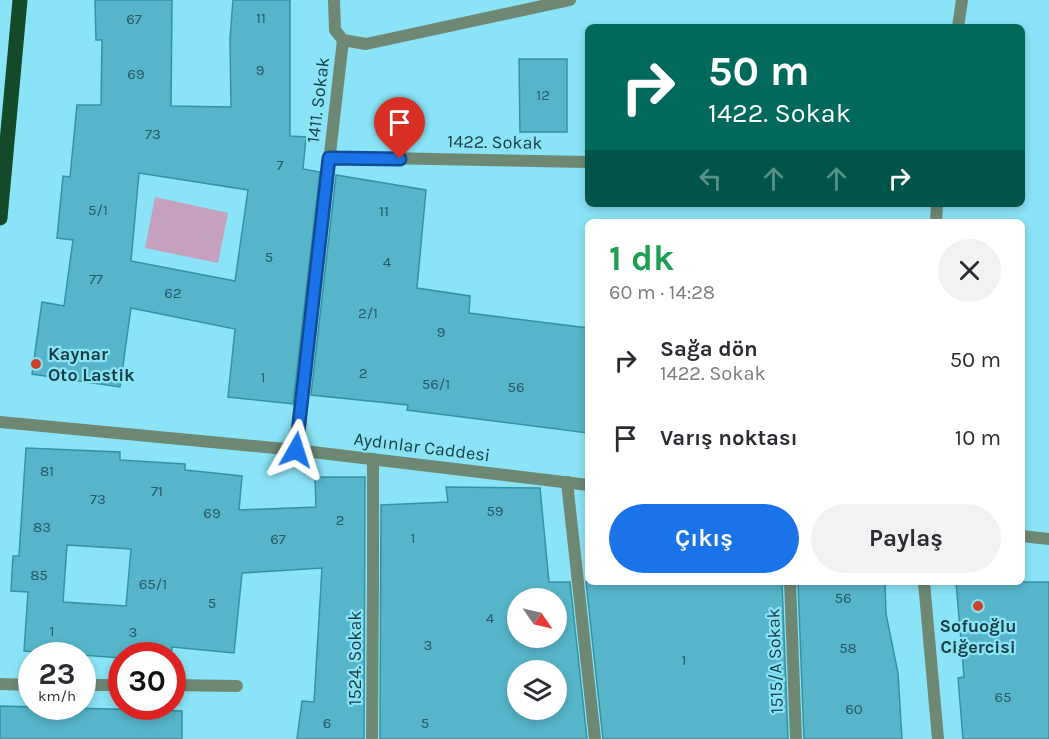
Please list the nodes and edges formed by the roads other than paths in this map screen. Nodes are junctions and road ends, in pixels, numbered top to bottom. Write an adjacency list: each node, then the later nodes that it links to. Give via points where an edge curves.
1 (20, 0): 9 (main road)
2 (333, 0): 6 (street, via 335,30)
3 (570, 0): 6 (street, via 366,44)
4 (962, 0): 5 (street)
5 (958, 24)
6 (343, 40): 7 (street, 1411. Sokak)
7 (329, 158): 8 (street, 1422. Sokak); 11 (street, 1411. Sokak)
8 (585, 162)
9 (0, 218)
10 (0, 422): 11 (street, Aydınlar Caddesi)
11 (296, 450): 12 (street, Aydınlar Caddesi)
12 (373, 459): 13 (street, Aydınlar Caddesi); 23 (street, 1524. Sokak)
13 (567, 482): 14 (street, Aydınlar Caddesi); 24 (street)
14 (585, 485)
15 (1025, 536): 16 (street)
16 (1049, 539)
17 (790, 585): 25 (street, 1515/A Sokak)
18 (924, 585): 26 (street)
19 (0, 684): 20 (street)
20 (18, 685)
21 (186, 685): 22 (street)
22 (237, 686)
23 (372, 739)
24 (595, 739)
25 (796, 739)
26 (938, 739)

